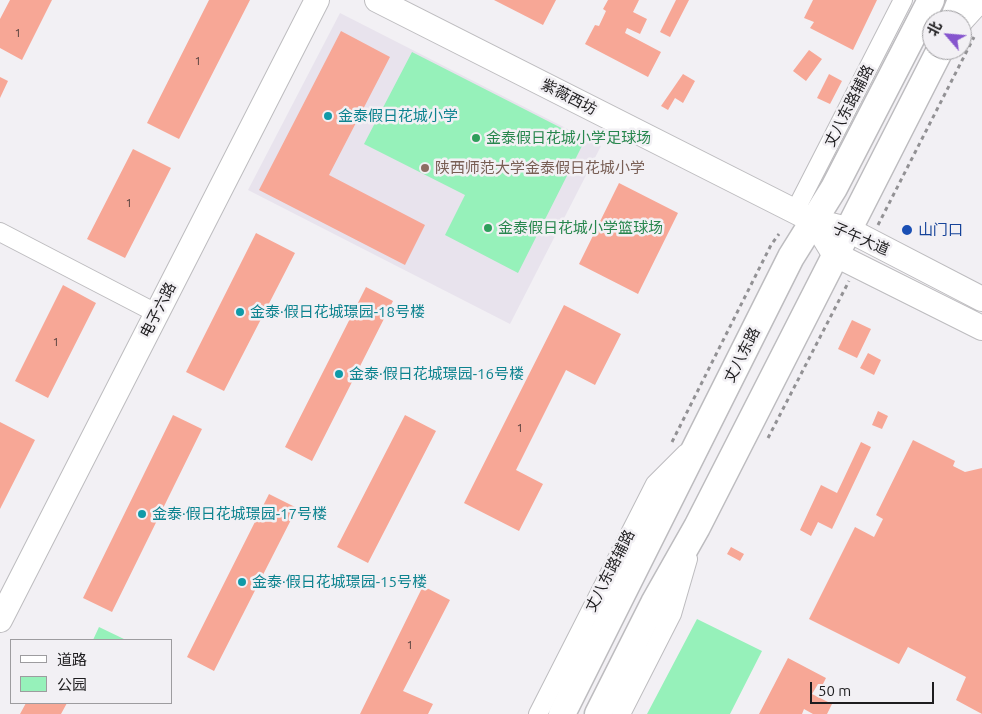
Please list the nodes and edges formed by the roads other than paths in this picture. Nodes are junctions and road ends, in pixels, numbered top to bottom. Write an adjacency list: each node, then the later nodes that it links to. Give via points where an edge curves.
1 (317, 0): 13 (street, 电子六路)
2 (377, 0): 8 (street, 紫薇西坊)
3 (903, 0): 8 (street, 丈八东路辅路)
4 (931, 0): 8 (main road, 丈八东路, via 834,188)
5 (982, 2): 6 (street)
6 (972, 20)
7 (935, 60): 9 (main road)
8 (805, 216): 9 (street, 子午大道); 11 (street, 子午大道); 15 (main road, 丈八东路, via 791,257)
9 (847, 229): 11 (main road); 12 (street, 子午大道)
10 (0, 232): 13 (street)
11 (846, 259): 14 (street, 子午大道); 16 (main road)
12 (982, 298)
13 (156, 313): 17 (street, 电子六路)
14 (982, 328)
15 (699, 441): 18 (street, 丈八东路辅路, via 655,484); 19 (main road, 丈八东路)
16 (696, 527): 20 (main road); 21 (street, via 672,614)
17 (2, 611)
18 (538, 714)
19 (562, 714)
20 (598, 714)
21 (621, 714)

